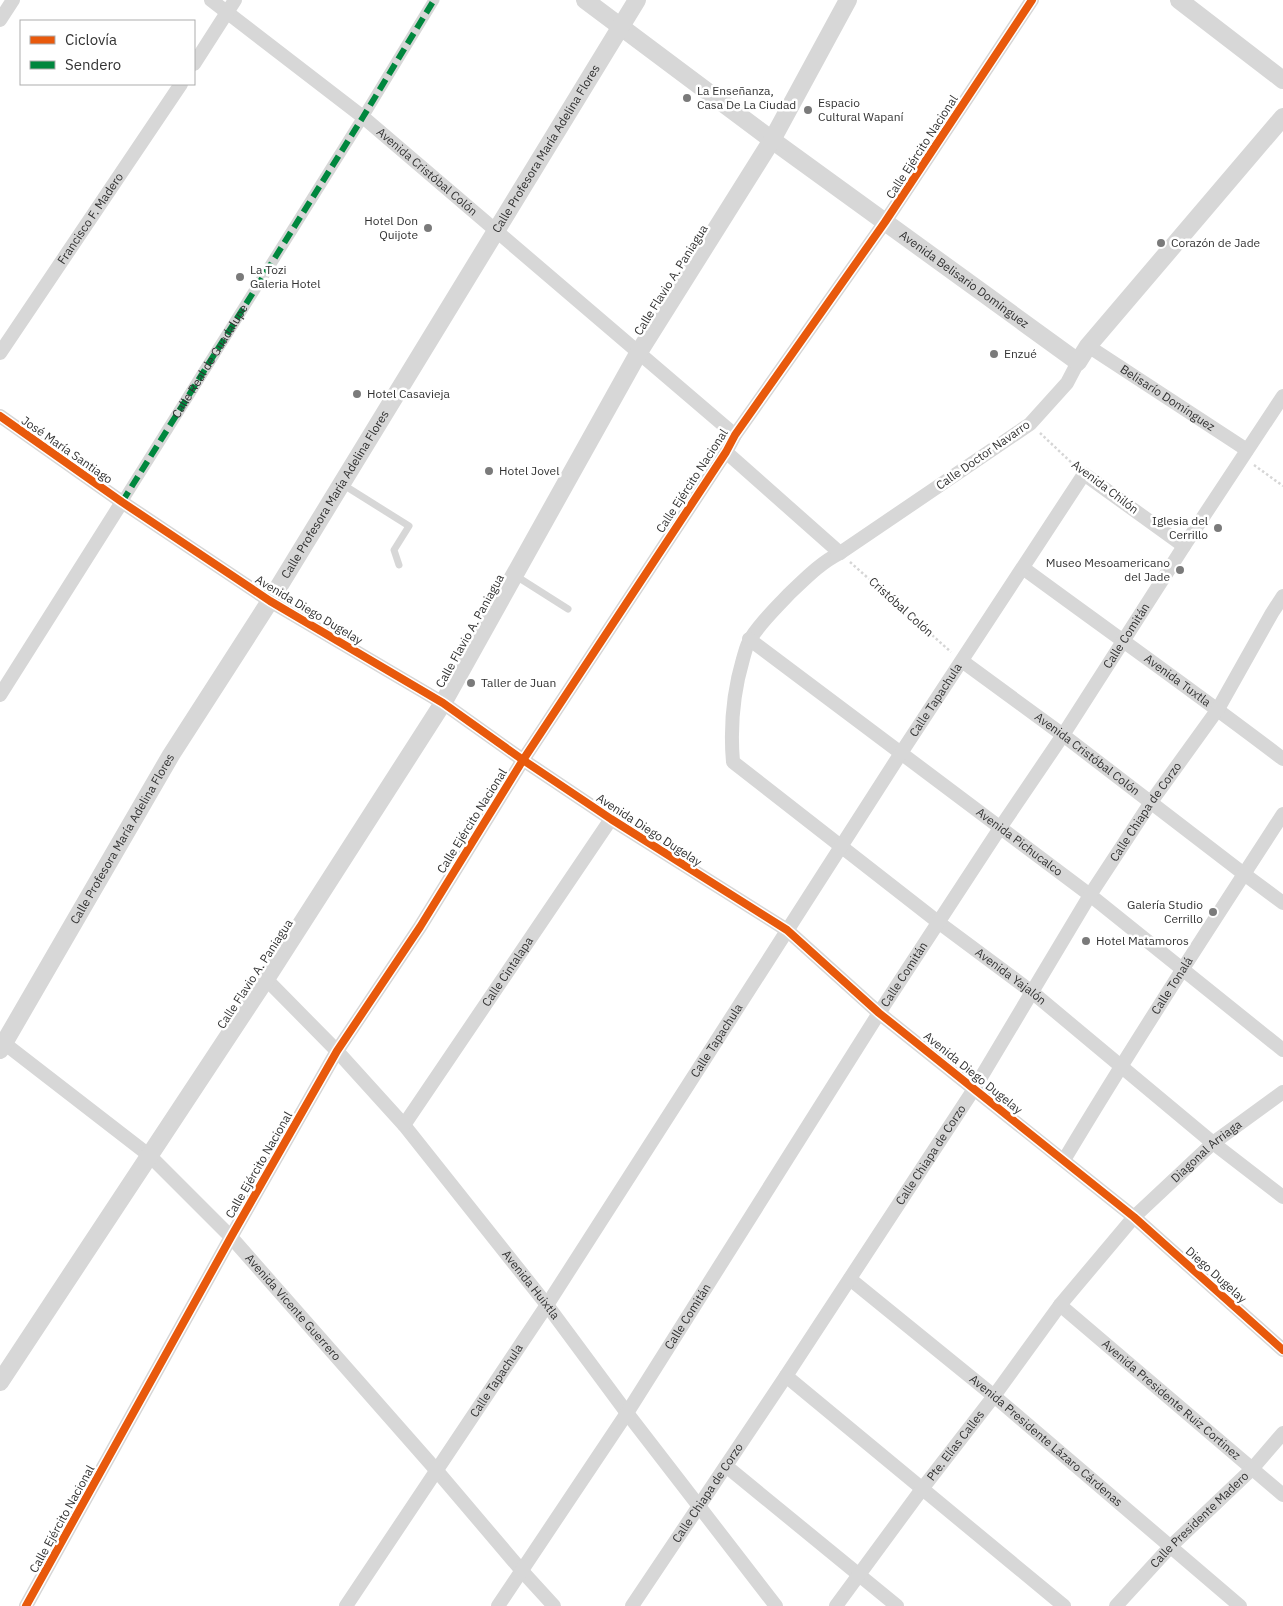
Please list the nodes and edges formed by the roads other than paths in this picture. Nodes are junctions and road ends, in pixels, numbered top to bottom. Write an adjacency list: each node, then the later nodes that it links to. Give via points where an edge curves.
1 (13, 0): 11 (street)
2 (211, 0): 10 (street, Avenida Cristóbal Colón)
3 (235, 0): 10 (street)
4 (434, 0): 16 (street, Calle Real de Guadalupe)
5 (585, 0): 12 (street, Avenida Belisario Domínguez)
6 (637, 0): 12 (street, Calle Profesora María Adelina Flores)
7 (848, 0): 18 (street, Calle Flavio A. Paniagua)
8 (1032, 0): 19 (street, Calle Ejército Nacional)
9 (1179, 0): 14 (street)
10 (227, 13): 13 (street); 16 (street, Avenida Cristóbal Colón)
11 (0, 20)
12 (622, 26): 18 (street, Avenida Belisario Domínguez); 20 (street, Calle Profesora María Adelina Flores)
13 (195, 62)
14 (1283, 80)
15 (180, 85): 23 (street, Francisco F. Madero)
16 (363, 117): 20 (street, Avenida Cristóbal Colón); 32 (street, Calle Real de Guadalupe)
17 (1283, 118): 21 (street, Calle Doctor Navarro)
18 (772, 140): 19 (street, Avenida Belisario Domínguez); 22 (street, Calle Flavio A. Paniagua)
19 (885, 222): 24 (street, Avenida Belisario Domínguez); 27 (street, Calle Ejército Nacional)
20 (497, 230): 22 (street, Avenida Cristóbal Colón); 31 (street, Calle Profesora María Adelina Flores)
21 (1088, 346): 24 (street, Calle Doctor Navarro); 29 (street, Belisarío Domínguez)
22 (639, 352): 27 (street, Avenida Cristóbal Colón); 37 (street, Calle Flavio A. Paniagua)
23 (0, 353)
24 (1078, 362): 34 (street, Calle Doctor Navarro, via 1067,383 1030,424)
25 (1283, 396): 29 (street, Calle Comitán)
26 (0, 416): 32 (street, José María Santiago)
27 (735, 435): 28 (street, Calle Ejército Nacional)
28 (726, 452): 34 (street); 51 (street, Calle Ejército Nacional)
29 (1244, 454): 33 (street, Calle Comitán)
30 (1084, 474): 33 (street, Avenida Chilón); 36 (street, Calle Tapachula)
31 (342, 484): 35 (lane, via 409,526 394,550); 39 (street, Calle Profesora María Adelina Flores)
32 (122, 502): 39 (street, Avenida Diego Dugelay); 45 (street, Calle Real de Guadalupe)
33 (1184, 546): 43 (street, Calle Comitán)
34 (840, 553): 42 (street, Calle Doctor Navarro, via 801,582)
35 (399, 565)
36 (1023, 568): 43 (street, Avenida Tuxtla); 44 (street, Calle Tapachula)
37 (514, 575): 40 (lane); 46 (street, Calle Flavio A. Paniagua)
38 (1283, 596): 41 (street, Calle Chiapa de Corzo)
39 (270, 601): 46 (street, Avenida Diego Dugelay); 67 (street, Calle Profesora María Adelina Flores, via 171,755)
40 (568, 609)
41 (1277, 617): 47 (street, Calle Chiapa de Corzo)
42 (750, 639): 49 (street, Avenida Pichucalco); 52 (street, Calle Doctor Navarro, via 736,681 731,732)
43 (1123, 642): 47 (street, Avenida Tuxtla); 48 (street, Calle Comitán)
44 (962, 661): 48 (street, Avenida Cristóbal Colón); 49 (street, Calle Tapachula)
45 (0, 695)
46 (443, 703): 51 (street, Avenida Diego Dugelay); 64 (street, Calle Flavio A. Paniagua)
47 (1218, 709): 50 (street, Avenida Tuxtla); 53 (street, Calle Chiapa de Corzo)
48 (1063, 735): 53 (street, Avenida Cristóbal Colón); 56 (street, Calle Comitán)
49 (901, 753): 56 (street, Avenida Pichucalco); 57 (street, Calle Tapachula)
50 (1283, 759)
51 (522, 760): 55 (street, Avenida Diego Dugelay); 69 (street, Calle Ejército Nacional, via 420,927)
52 (733, 762): 57 (street, Avenida Yajalón)
53 (1151, 802): 58 (street, Avenida Cristóbal Colón); 59 (street, Calle Chiapa de Corzo)
54 (1283, 814): 58 (street, Calle Tonalá)
55 (611, 819): 62 (street, Avenida Diego Dugelay); 73 (street, Calle Cintalapa)
56 (1000, 828): 59 (street, Avenida Pichucalco); 61 (street, Calle Comitán)
57 (840, 846): 61 (street, Avenida Yajalón); 62 (street, Calle Tapachula)
58 (1244, 874): 60 (street, Avenida Cristóbal Colón); 63 (street, Calle Tonalá)
59 (1090, 895): 63 (street, Avenida Pichucalco); 65 (street, Calle Chiapa de Corzo)
60 (1283, 903)
61 (938, 922): 65 (street, Avenida Yajalón); 66 (street, Calle Comitán)
62 (787, 930): 66 (street, Avenida Diego Dugelay); 81 (street, Calle Tapachula)
63 (1182, 969): 68 (street, Avenida Pichucalco); 70 (street, Calle Tonalá)
64 (266, 979): 69 (street, Avenida Huixtla); 75 (street, Calle Flavio A. Paniagua)
65 (1032, 992): 70 (street, Avenida Yajalón); 71 (street, Calle Chiapa de Corzo)
66 (879, 1012): 71 (street, Avenida Diego Dugelay); 87 (street, Calle Comitán)
67 (1, 1045): 75 (street, Avenida Vicente Guerrero)
68 (1283, 1050)
69 (337, 1051): 73 (street, Avenida Huixtla); 79 (street, Calle Ejército Nacional)
70 (1121, 1066): 74 (street, Avenida Yajalón); 76 (street, Calle Tonalá)
71 (974, 1088): 76 (street, Avenida Diego Dugelay); 80 (street, Calle Chiapa de Corzo)
72 (1283, 1092): 74 (street, Diagonal Arriaga)
73 (404, 1125): 81 (street, Avenida Huixtla)
74 (1213, 1143): 77 (street, Avenida Yajalón); 78 (street, Diagonal Arriaga)
75 (150, 1156): 79 (street, Avenida Vicente Guerrero); 85 (street, Calle Flavio A. Paniagua)
76 (1064, 1160): 78 (street, Avenida Diego Dugelay)
77 (1283, 1197)
78 (1134, 1217): 82 (street, Pte. Elías Calles); 83 (street, Diego Dugelay)
79 (231, 1238): 91 (street, Avenida Vicente Guerrero); 98 (street, Calle Ejército Nacional)
80 (850, 1279): 84 (street, Calle Chiapa de Corzo); 86 (street, Avenida Presidente Lázaro Cárdenas)
81 (546, 1305): 87 (street, Avenida Huixtla); 91 (street, Calle Tapachula)
82 (1060, 1305): 86 (street, Pte. Elías Calles); 90 (street, Avenida Presidente Ruiz Cortinez)
83 (1283, 1350)
84 (786, 1376): 89 (street, Calle Chiapa de Corzo); 92 (street)
85 (0, 1382)
86 (994, 1396): 92 (street, Pte. Elías Calles); 95 (street, Avenida Presidente Lázaro Cárdenas)
87 (627, 1413): 94 (street, Avenida Huixtla); 96 (street, Calle Comitán)
88 (1283, 1433): 90 (street, Calle Presidente Madero)
89 (726, 1466): 94 (street, Calle Chiapa de Corzo); 97 (street)
90 (1252, 1469): 93 (street, Avenida Presidente Ruiz Cortinez); 95 (street, Calle Presidente Madero)
91 (437, 1471): 96 (street, Avenida Vicente Guerrero); 99 (street, Calle Tapachula)
92 (922, 1489): 97 (street, Pte. Elías Calles); 106 (street)
93 (1283, 1495)
94 (699, 1506): 102 (street, Calle Chiapa de Corzo); 103 (street, Avenida Huixtla)
95 (1170, 1547): 107 (street, Calle Presidente Madero); 108 (street, Avenida Presidente Lázaro Cárdenas)
96 (522, 1572): 100 (street, Calle Comitán); 101 (street, Avenida Vicente Guerrero)
97 (859, 1574): 104 (street, Pte. Elías Calles); 105 (street)
98 (26, 1606)
99 (346, 1606)
100 (498, 1606)
101 (554, 1606)
102 (632, 1606)
103 (776, 1606)
104 (836, 1606)
105 (897, 1606)
106 (1064, 1606)
107 (1116, 1606)
108 (1240, 1606)

